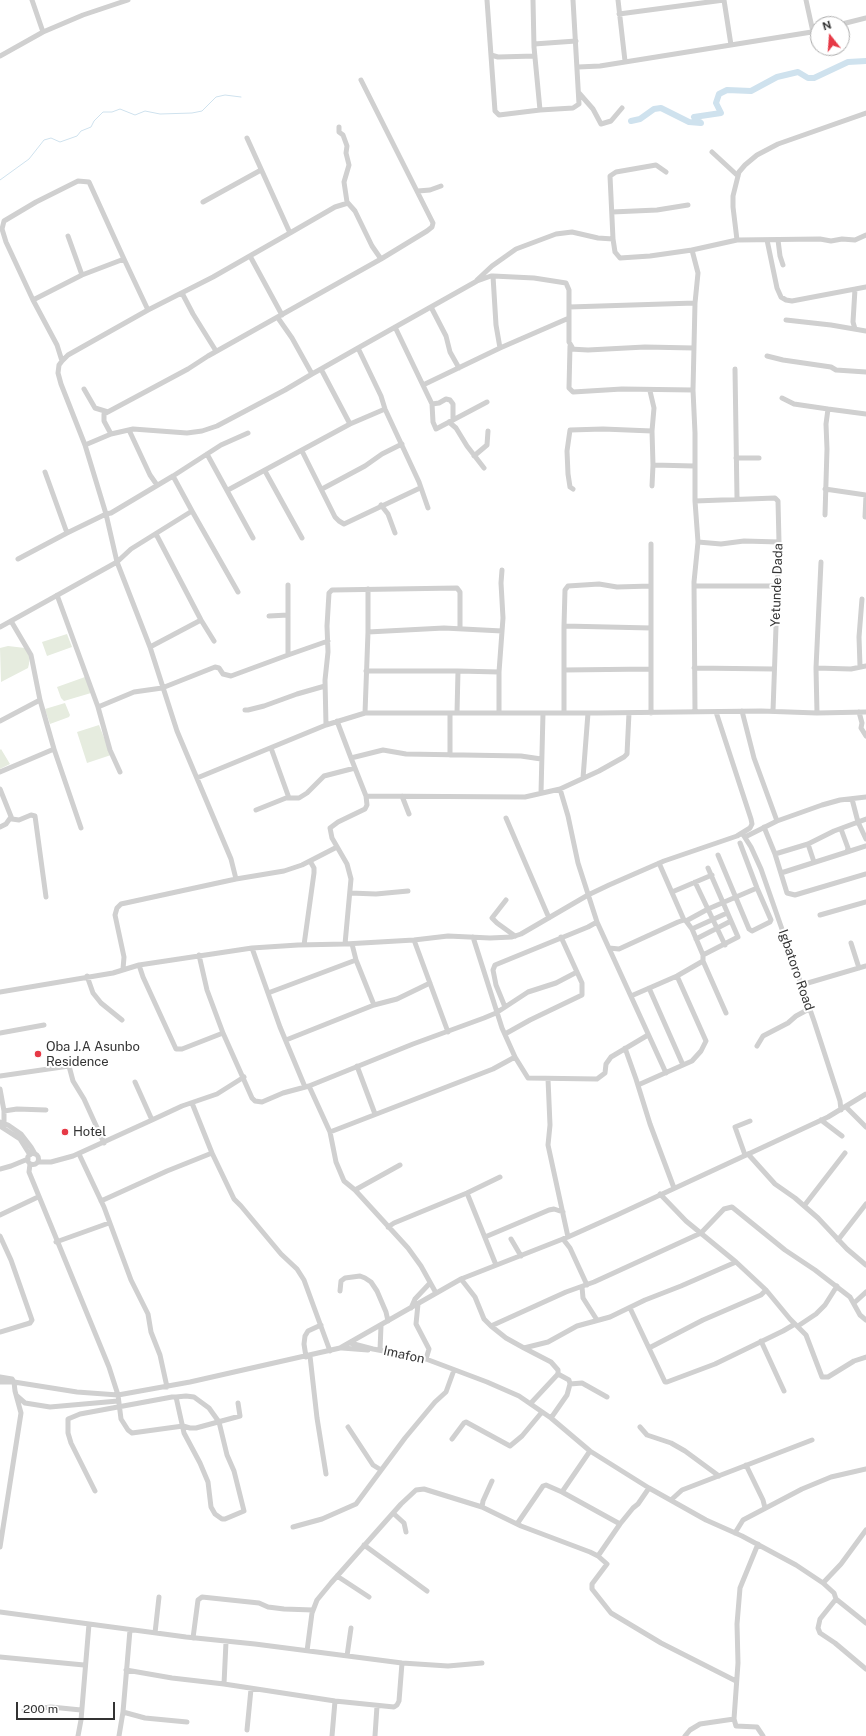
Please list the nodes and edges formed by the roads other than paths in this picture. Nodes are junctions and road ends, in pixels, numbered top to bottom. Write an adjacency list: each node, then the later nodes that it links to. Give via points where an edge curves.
1 (32, 0): 13 (street)
2 (128, 0): 13 (street)
3 (488, 0): 18 (street)
4 (533, 0): 16 (street)
5 (574, 0): 15 (street)
6 (618, 0): 9 (street)
7 (724, 0): 9 (street); 17 (street)
8 (806, 0): 10 (street)
9 (619, 14): 21 (street)
10 (811, 16)
11 (866, 18): 12 (street)
12 (850, 22)
13 (43, 32): 19 (street)
14 (810, 32): 17 (street)
15 (576, 41): 16 (street); 22 (street)
16 (534, 44): 20 (street)
17 (731, 45): 21 (street)
18 (491, 55): 20 (street); 26 (street, via 495,113 499,115)
19 (0, 56)
20 (535, 56): 26 (street)
21 (625, 61): 22 (street)
22 (578, 67): 24 (street)
23 (360, 80): 35 (street)
24 (579, 93): 25 (street, via 593,109 601,124 611,121); 26 (street, via 579,104 575,108)
25 (622, 108)
26 (540, 110)
27 (866, 113): 33 (street, via 769,148 748,162)
28 (339, 127): 37 (street, via 347,146 349,165 344,182)
29 (247, 138): 31 (street)
30 (712, 152): 33 (street)
31 (261, 170): 36 (street); 40 (street)
32 (666, 172): 39 (street, via 656,165 611,174)
33 (738, 176): 44 (street, via 733,207)
34 (442, 186): 35 (street)
35 (418, 191): 50 (street, via 433,225)
36 (203, 202)
37 (348, 203): 40 (street, via 335,207); 50 (street)
38 (688, 205): 39 (street, via 657,210)
39 (612, 212): 43 (street)
40 (290, 233): 48 (street)
41 (68, 236): 52 (street)
42 (866, 236): 46 (street, via 855,240)
43 (613, 239): 47 (street, via 616,255 620,258); 54 (street, via 572,232 556,234 516,249 492,266)
44 (737, 240): 45 (street); 47 (street)
45 (767, 240): 46 (street); 56 (street, via 777,288 781,297 786,300)
46 (778, 240): 51 (street)
47 (692, 250): 59 (street, via 698,273)
48 (250, 256): 57 (street); 63 (street)
49 (124, 259): 52 (street); 58 (street, via 91,185 85,181 78,181 4,222 2,229 6,242); 62 (street)
50 (381, 259): 63 (street)
51 (783, 265)
52 (82, 275): 58 (street)
53 (493, 276): 54 (street); 61 (street, via 566,283 569,290); 71 (street)
54 (477, 281): 60 (street)
55 (866, 287): 56 (street)
56 (855, 289): 67 (street)
57 (182, 293): 62 (street); 73 (street)
58 (33, 300): 75 (street, via 57,345)
59 (695, 303): 61 (street); 72 (street)
60 (431, 307): 66 (street); 76 (street)
61 (569, 307): 64 (street)
62 (148, 310): 75 (street, via 68,355)
63 (280, 316): 73 (street); 80 (street)
64 (569, 318): 69 (street); 71 (street)
65 (786, 320): 67 (street)
66 (395, 326): 70 (street); 81 (street)
67 (855, 329): 68 (street)
68 (866, 331)
69 (570, 344): 72 (street, via 570,349 588,350); 84 (street, via 569,388 573,392 622,389)
70 (358, 348): 78 (street); 88 (street, via 382,396)
71 (500, 348): 76 (street)
72 (694, 348): 83 (street)
73 (216, 351): 90 (street)
74 (767, 356): 79 (street, via 836,370)
75 (62, 361): 100 (street, via 59,365 60,378)
76 (459, 368): 81 (street)
77 (735, 368): 104 (street)
78 (321, 369): 80 (street); 93 (street)
79 (866, 372)
80 (312, 374): 94 (street, via 217,426 202,431 187,434)
81 (423, 385): 87 (street)
82 (84, 389): 90 (street, via 95,408)
83 (693, 390): 84 (street, via 663,388); 107 (street)
84 (650, 391): 96 (street, via 654,408)
85 (782, 398): 89 (street, via 794,404)
86 (487, 402): 92 (street)
87 (432, 404): 92 (street, via 450,400 453,404); 92 (street, via 436,429)
88 (385, 409): 93 (street); 99 (street)
89 (828, 409): 91 (street); 116 (street)
90 (108, 412): 98 (street, via 104,417)
91 (866, 414)
92 (451, 421): 103 (street)
93 (350, 424): 101 (street)
94 (129, 430): 98 (street); 112 (street)
95 (488, 431): 103 (street, via 487,445)
96 (652, 431): 106 (street); 115 (street, via 570,430 567,451 568,474 570,487)
97 (248, 433): 102 (street)
98 (111, 434): 100 (street)
99 (402, 444): 114 (street); 118 (street)
100 (85, 445): 125 (street)
101 (302, 451): 109 (street); 118 (street)
102 (207, 454): 111 (street); 117 (street)
103 (474, 456): 108 (street)
104 (736, 458): 105 (street); 120 (street)
105 (759, 458)
106 (653, 465): 107 (street); 113 (street)
107 (694, 466): 121 (street)
108 (484, 468)
109 (265, 471): 117 (street); 132 (street)
110 (45, 472): 128 (street)
111 (173, 476): 112 (street); 124 (street)
112 (157, 485): 125 (street)
113 (652, 486)
114 (420, 488): 122 (street); 123 (street)
115 (573, 489)
116 (825, 489): 119 (street); 126 (street)
117 (228, 490): 131 (street)
118 (322, 490): 122 (street, via 335,517 344,524)
119 (866, 495): 127 (street)
120 (737, 498): 121 (street); 134 (street, Yetunde Dada, via 776,498)
121 (695, 501): 133 (street)
122 (381, 505): 129 (street, via 388,514)
123 (428, 508)
124 (192, 511): 130 (street); 145 (street)
125 (106, 514): 128 (street); 137 (street)
126 (824, 515)
127 (865, 517)
128 (68, 533): 136 (street)
129 (395, 533)
130 (156, 534): 137 (street, via 131,549); 150 (street)
131 (253, 538)
132 (302, 538)
133 (698, 542): 134 (street); 142 (street)
134 (779, 542): 143 (street, Yetunde Dada)
135 (651, 544): 141 (street)
136 (18, 559)
137 (117, 562): 146 (street); 160 (street)
138 (821, 562): 164 (street)
139 (502, 570): 156 (street)
140 (288, 585): 148 (street)
141 (651, 586): 152 (street, via 568,586 564,590); 154 (street)
142 (694, 586): 143 (street); 163 (street)
143 (776, 586): 166 (street, Yetunde Dada)
144 (368, 589): 155 (street, via 456,588 460,592); 157 (street); 159 (street, via 330,591)
145 (238, 592)
146 (57, 595): 151 (street); 174 (street)
147 (862, 600): 162 (street, via 859,637)
148 (288, 615): 149 (street); 161 (street)
149 (270, 616)
150 (201, 620): 158 (street); 160 (street)
151 (11, 621): 153 (street); 173 (street, via 31,655)
152 (564, 626): 154 (street); 167 (street)
153 (0, 627)
154 (651, 628): 165 (street)
155 (460, 629): 156 (street); 157 (street)
156 (502, 631): 170 (street)
157 (368, 632): 168 (street)
158 (214, 641)
159 (328, 641): 161 (street); 171 (street)
160 (150, 647): 172 (street)
161 (288, 655): 172 (street, via 231,676 223,674 215,667)
162 (863, 666): 164 (street, via 851,669)
163 (694, 668): 166 (street); 180 (street)
164 (816, 668): 190 (street)
165 (651, 669): 167 (street); 189 (street)
166 (774, 669): 177 (street, Yetunde Dada)
167 (564, 670): 179 (street)
168 (366, 671): 169 (street); 184 (street)
169 (458, 671): 170 (street); 185 (street)
170 (499, 672): 186 (street)
171 (325, 686): 175 (street); 194 (street)
172 (162, 688): 174 (street, via 134,692); 204 (street, via 177,732)
173 (40, 700): 192 (street); 197 (street)
174 (98, 707): 203 (street, via 110,750)
175 (245, 710)
176 (742, 711): 177 (street); 181 (street); 219 (street, via 754,758)
177 (773, 711): 190 (street)
178 (543, 712): 179 (street); 186 (street); 200 (street)
179 (564, 712): 187 (street)
180 (695, 712): 181 (street); 189 (street)
181 (716, 712): 225 (street, via 751,819 752,824)
182 (859, 712): 183 (street); 190 (street); 195 (street, via 861,728)
183 (866, 712)
184 (365, 713): 191 (street); 193 (street)
185 (457, 713): 186 (street); 191 (street)
186 (500, 713)
187 (588, 713): 188 (street); 205 (street)
188 (629, 713): 189 (street); 205 (street, via 627,754)
189 (650, 713)
190 (817, 713)
191 (450, 714): 198 (street)
192 (0, 721)
193 (337, 721): 194 (street); 199 (street)
194 (326, 725): 196 (street)
195 (866, 736)
196 (271, 748): 204 (street); 212 (street)
197 (54, 749): 202 (street); 223 (street)
198 (450, 754): 199 (street, via 406,754 383,750); 200 (street)
199 (351, 758): 201 (street)
200 (541, 758): 208 (street)
201 (354, 768): 209 (street); 212 (street, via 324,776 300,798)
202 (0, 772)
203 (120, 772)
204 (198, 778): 241 (street, via 231,859)
205 (583, 778): 207 (street)
206 (0, 789): 216 (street)
207 (560, 789): 208 (street); 247 (street)
208 (541, 793): 210 (street, via 525,796)
209 (366, 796): 210 (street); 230 (street, via 365,809 330,828)
210 (402, 796): 215 (street)
211 (866, 797): 213 (street)
212 (289, 798): 214 (street)
213 (852, 799): 219 (street, via 828,803); 220 (street)
214 (256, 810)
215 (409, 814)
216 (11, 818): 221 (street); 248 (street, via 19,820 35,816)
217 (506, 818): 256 (street)
218 (866, 819): 220 (street)
219 (777, 821): 222 (street)
220 (858, 822): 224 (street); 226 (street)
221 (0, 827)
222 (764, 827): 225 (street); 232 (street)
223 (81, 828)
224 (841, 829): 228 (street); 231 (street)
225 (743, 835): 236 (street); 288 (street, Igbatoro Road, via 761,869)
226 (866, 839)
227 (740, 843): 243 (street)
228 (808, 844): 232 (street); 235 (street)
229 (866, 846): 231 (street)
230 (336, 847): 234 (street); 246 (street, via 349,870 352,880)
231 (848, 852): 235 (street)
232 (775, 854): 238 (street)
233 (718, 855): 249 (street)
234 (310, 861): 241 (street, via 284,871); 271 (street, via 314,873)
235 (814, 862): 238 (street)
236 (659, 863): 245 (street); 247 (street)
237 (708, 868): 240 (street)
238 (781, 873): 239 (street, via 786,891 790,894)
239 (866, 874)
240 (712, 875): 242 (street); 252 (street)
241 (236, 879): 283 (street, via 119,906 115,915 124,957)
242 (695, 882): 245 (street); 253 (street)
243 (757, 888): 249 (street); 249 (street, via 771,920 752,931)
244 (408, 891): 246 (street)
245 (672, 892): 258 (street)
246 (350, 893): 269 (street)
247 (588, 895): 256 (street); 260 (street)
248 (46, 897)
249 (735, 897): 252 (street)
250 (506, 900): 263 (street, via 492,918)
251 (866, 902): 255 (street)
252 (723, 903): 253 (street); 254 (street)
253 (708, 910): 257 (street); 258 (street)
254 (727, 913): 257 (street); 259 (street)
255 (820, 916)
256 (549, 918): 263 (street)
257 (712, 919): 261 (street); 262 (street)
258 (685, 921): 262 (street); 275 (street)
259 (731, 921): 261 (street); 272 (street, via 738,937)
260 (597, 922): 265 (street); 274 (street)
261 (716, 928): 266 (street); 272 (street)
262 (692, 929): 266 (street)
263 (515, 936): 264 (street)
264 (473, 937): 267 (street); 296 (street)
265 (561, 937): 284 (street); 294 (street, via 494,967 496,985)
266 (696, 939): 277 (street)
267 (414, 940): 270 (street); 287 (street)
268 (851, 943): 282 (street)
269 (345, 944): 270 (street); 271 (street)
270 (352, 944): 279 (street)
271 (304, 945): 273 (street)
272 (726, 945): 277 (street)
273 (252, 948): 276 (street); 291 (street)
274 (610, 948): 275 (street); 278 (street)
275 (619, 949): 278 (street)
276 (199, 955): 280 (street); 302 (street, via 207,990)
277 (703, 958): 286 (street); 297 (street)
278 (614, 959): 292 (street)
279 (356, 960): 291 (street); 293 (street)
280 (140, 965): 283 (street); 302 (street, via 176,1049)
281 (866, 966): 282 (street)
282 (859, 968): 288 (street)
283 (123, 970): 285 (street)
284 (577, 972): 294 (street, via 556,983 528,992); 303 (street, via 582,983 582,995)
285 (87, 976): 290 (street); 298 (street, via 93,993)
286 (676, 976): 289 (street); 309 (street, via 706,1041 699,1055)
287 (430, 983): 293 (street, via 397,999); 300 (street)
288 (801, 985): 295 (street, Igbatoro Road)
289 (649, 988): 292 (street); 309 (street)
290 (0, 992)
291 (268, 994): 305 (street)
292 (631, 996): 304 (street)
293 (374, 1005): 305 (street)
294 (505, 1007): 296 (street)
295 (809, 1008): 306 (street, via 763,1036); 321 (street, Igbatoro Road)
296 (496, 1013): 300 (street); 303 (street)
297 (726, 1013)
298 (122, 1020)
299 (44, 1024): 301 (street)
300 (448, 1032): 310 (street)
301 (0, 1033)
302 (223, 1033): 313 (street)
303 (505, 1034): 308 (street)
304 (648, 1035): 307 (street); 311 (street)
305 (286, 1040): 317 (street)
306 (757, 1046)
307 (625, 1048): 314 (street, via 611,1057 606,1064 605,1073 597,1079); 316 (street)
308 (515, 1057): 314 (street, via 528,1078); 324 (street, via 493,1069)
309 (683, 1065): 311 (street)
310 (357, 1066): 317 (street); 324 (street)
311 (666, 1073): 316 (street)
312 (0, 1076): 332 (street, via 66,1065 70,1067 73,1081)
313 (244, 1077): 317 (street, via 255,1101 262,1102); 320 (street, via 217,1094)
314 (548, 1079): 350 (street, via 548,1145)
315 (135, 1082): 325 (street)
316 (638, 1085): 342 (street)
317 (307, 1087): 330 (street)
318 (0, 1089): 323 (street)
319 (866, 1094): 321 (street)
320 (192, 1103): 325 (street); 333 (street)
321 (843, 1108): 326 (street); 329 (street)
322 (46, 1110): 323 (street)
323 (4, 1111): 328 (street)
324 (375, 1114): 330 (street)
325 (152, 1120): 332 (street)
326 (821, 1120): 331 (street); 336 (street)
327 (750, 1121): 336 (street, via 735,1127)
328 (1, 1124): 337 (street, via 20,1134 31,1147)
329 (866, 1127)
330 (330, 1132): 343 (street, via 339,1171 344,1181)
331 (842, 1136)
332 (104, 1143): 335 (street)
333 (212, 1153): 347 (street); 381 (street, via 234,1199 304,1280)
334 (845, 1153): 349 (street)
335 (79, 1154): 338 (street, via 52,1162); 347 (street)
336 (746, 1154): 342 (street); 349 (street, via 770,1180)
337 (31, 1158): 338 (street, via 36,1164); 338 (street, via 39,1158); 340 (street); 346 (street, via 29,1172)
338 (38, 1162)
339 (400, 1165): 343 (street)
340 (0, 1169)
341 (500, 1177): 344 (street)
342 (674, 1188): 345 (street)
343 (355, 1190): 353 (street)
344 (467, 1193): 353 (street, via 434,1205); 356 (street)
345 (660, 1194): 354 (street); 357 (street)
346 (38, 1197): 351 (street); 360 (street)
347 (101, 1201): 352 (street)
348 (866, 1204): 359 (street)
349 (804, 1206): 359 (street, via 826,1225)
350 (563, 1212): 356 (street, via 549,1210); 357 (street)
351 (0, 1215)
352 (109, 1223): 360 (street); 404 (street, via 131,1280 148,1314)
353 (388, 1227): 366 (street, via 414,1255)
354 (701, 1233): 362 (street); 367 (street); 368 (street, via 724,1209 732,1207 785,1250)
355 (0, 1236): 384 (street, via 32,1320 30,1323)
356 (485, 1236): 363 (street)
357 (566, 1238): 361 (street); 367 (street)
358 (511, 1239): 361 (street)
359 (838, 1240): 364 (street)
360 (56, 1242): 409 (street, via 109,1367)
361 (520, 1256): 363 (street)
362 (736, 1262): 369 (street); 376 (street)
363 (496, 1265): 365 (street)
364 (866, 1265)
365 (461, 1280): 372 (street); 383 (street, via 475,1297 484,1319)
366 (430, 1283): 372 (street); 375 (street, via 415,1299)
367 (585, 1286): 377 (street, via 582,1298); 383 (street)
368 (837, 1286): 374 (street); 380 (street, via 816,1314)
369 (766, 1290): 380 (street); 390 (street, via 761,1295 703,1320)
370 (340, 1291): 379 (street, via 341,1280 360,1276 365,1278 377,1291)
371 (866, 1292): 374 (street)
372 (436, 1293): 373 (street)
373 (418, 1304): 375 (street); 397 (street, via 416,1324 429,1350)
374 (854, 1304): 378 (street)
375 (411, 1308): 379 (street)
376 (630, 1308): 377 (street); 390 (street)
377 (598, 1320): 387 (street, via 577,1326 548,1342)
378 (866, 1320)
379 (388, 1321): 382 (street)
380 (796, 1325): 385 (street); 395 (street, via 806,1335 823,1378)
381 (320, 1326): 393 (street); 394 (street, via 308,1331 305,1336 304,1344)
382 (381, 1326): 386 (street); 392 (street)
383 (491, 1326): 389 (street)
384 (0, 1332)
385 (761, 1341): 390 (street, via 715,1364 667,1382); 405 (street)
386 (350, 1343): 388 (street); 391 (street)
387 (536, 1345): 389 (street); 396 (street)
388 (340, 1348): 391 (street); 393 (street)
389 (524, 1348): 396 (street)
390 (650, 1348)
391 (373, 1349): 392 (street, Imafon)
392 (380, 1350): 397 (street, Imafon)
393 (330, 1351): 394 (street)
394 (308, 1356): 404 (street); 425 (street)
395 (866, 1357)
396 (542, 1358): 399 (street, via 552,1362)
397 (426, 1359): 398 (street, Imafon)
398 (454, 1370): 410 (street, Imafon); 424 (street, via 446,1392 429,1409)
399 (558, 1374): 403 (street, via 565,1376); 410 (street)
400 (0, 1377): 402 (street, via 12,1379)
401 (0, 1382): 402 (street)
402 (14, 1382): 406 (street); 409 (street)
403 (570, 1384): 408 (street, via 582,1383); 414 (street, via 567,1395)
404 (167, 1387): 409 (street)
405 (784, 1391)
406 (16, 1395): 409 (street, via 25,1402 50,1407); 441 (street, via 21,1413)
407 (176, 1397): 412 (street); 415 (street, via 194,1397 202,1401); 416 (street)
408 (607, 1397)
409 (118, 1398): 412 (street)
410 (530, 1403): 413 (street, Imafon)
411 (238, 1404): 415 (street, via 240,1416)
412 (119, 1407): 416 (street, via 123,1422 132,1433); 429 (street, via 80,1414 68,1419 71,1443)
413 (542, 1412): 414 (street, Imafon); 419 (street, via 510,1446 466,1422)
414 (551, 1418): 421 (street, Imafon)
415 (219, 1422): 416 (street, via 190,1428); 416 (street, via 245,1508 242,1513 225,1519 218,1517 212,1507 208,1482 185,1436)
416 (183, 1426)
417 (348, 1427): 424 (street, via 373,1465)
418 (640, 1427): 426 (street, via 647,1435 672,1443 686,1451)
419 (452, 1439)
420 (812, 1440): 422 (street)
421 (590, 1451): 428 (street, Imafon); 430 (street)
422 (746, 1465): 426 (street); 433 (street)
423 (866, 1469): 433 (street, via 822,1480)
424 (381, 1470): 437 (street, via 356,1504 322,1519)
425 (326, 1474)
426 (719, 1476): 431 (street, via 682,1490)
427 (492, 1481): 432 (street)
428 (649, 1488): 431 (street, Imafon); 436 (street)
429 (95, 1491)
430 (562, 1492): 435 (street, via 549,1485 543,1486); 436 (street)
431 (671, 1500): 440 (street, Imafon)
432 (482, 1507): 434 (street, via 420,1489); 435 (street)
433 (765, 1508): 440 (street, via 743,1520)
434 (393, 1513): 439 (street, via 404,1523); 443 (street)
435 (517, 1524): 445 (street)
436 (620, 1524): 445 (street)
437 (293, 1527)
438 (866, 1530): 447 (street)
439 (406, 1532)
440 (735, 1533): 442 (street, Imafon)
441 (1, 1538): 444 (street)
442 (758, 1544): 447 (street, Imafon); 469 (street, via 740,1588)
443 (364, 1545): 446 (street); 448 (street)
444 (0, 1547)
445 (598, 1556): 469 (street, via 607,1564 592,1584 592,1590 611,1613 661,1643)
446 (337, 1576): 450 (street); 452 (street, via 317,1600)
447 (823, 1584): 451 (street, Imafon, via 834,1593)
448 (427, 1591)
449 (159, 1597): 458 (street)
450 (369, 1597)
451 (836, 1599): 454 (street, Imafon); 467 (street, via 820,1619 818,1628)
452 (313, 1610): 459 (street, via 284,1609 259,1603 202,1597 198,1600); 461 (street)
453 (0, 1612): 455 (street)
454 (866, 1623)
455 (88, 1624): 457 (street); 466 (street)
456 (351, 1628): 462 (street)
457 (130, 1630): 458 (street); 468 (street)
458 (155, 1633): 459 (street)
459 (193, 1638): 460 (street)
460 (226, 1642): 461 (street); 470 (street)
461 (307, 1651): 462 (street)
462 (347, 1656): 464 (street)
463 (0, 1657): 466 (street)
464 (402, 1663): 465 (street, via 448,1666); 473 (street, via 397,1706)
465 (482, 1663)
466 (84, 1665): 475 (street)
467 (866, 1669)
468 (126, 1670): 470 (street); 476 (street)
469 (736, 1681): 477 (street)
470 (224, 1684): 471 (street)
471 (251, 1689): 472 (street); 479 (street)
472 (335, 1701): 473 (street); 482 (street)
473 (377, 1706): 483 (street)
474 (24, 1710): 475 (street, via 51,1707)
475 (81, 1710): 480 (street)
476 (123, 1712): 478 (street, via 145,1718); 481 (street)
477 (734, 1720): 484 (street, via 700,1724); 485 (street, via 736,1726 757,1727)
478 (186, 1722)
479 (247, 1730)
480 (78, 1736)
481 (119, 1736)
482 (332, 1736)
483 (375, 1736)
484 (686, 1736)
485 (763, 1736)

